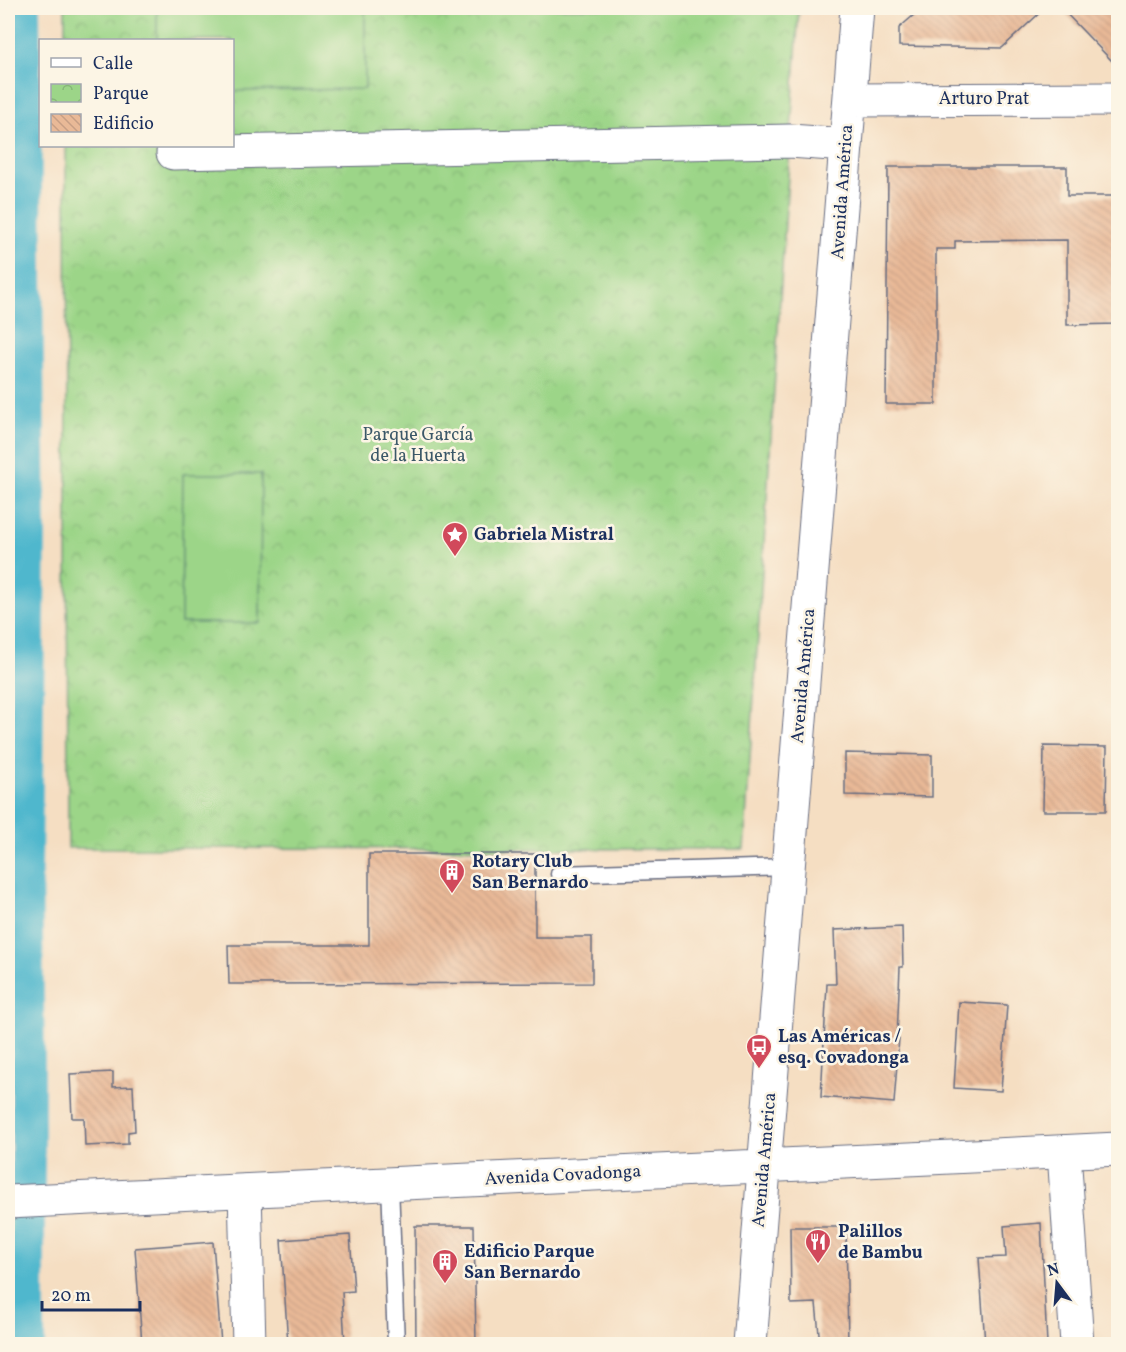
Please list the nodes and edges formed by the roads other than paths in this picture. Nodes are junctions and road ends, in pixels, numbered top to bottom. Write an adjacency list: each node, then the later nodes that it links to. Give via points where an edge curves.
1 (857, 8): 3 (street, Avenida América)
2 (1119, 99): 3 (street, Arturo Prat)
3 (850, 100): 4 (street, Avenida América)
4 (846, 145): 5 (street, via 790,141); 6 (street, Avenida América)
5 (173, 153)
6 (789, 867): 7 (lane); 10 (street, Avenida América)
7 (559, 874)
8 (1119, 1149): 9 (street, Avenida Covadonga)
9 (1064, 1152): 10 (street, Avenida Covadonga); 17 (street)
10 (764, 1166): 11 (street, Avenida Covadonga); 16 (street, Avenida América)
11 (390, 1184): 12 (street, Avenida Covadonga); 15 (lane)
12 (245, 1191): 13 (street, Avenida Covadonga); 14 (street)
13 (8, 1202)
14 (249, 1344)
15 (396, 1344)
16 (750, 1344)
17 (1077, 1344)

